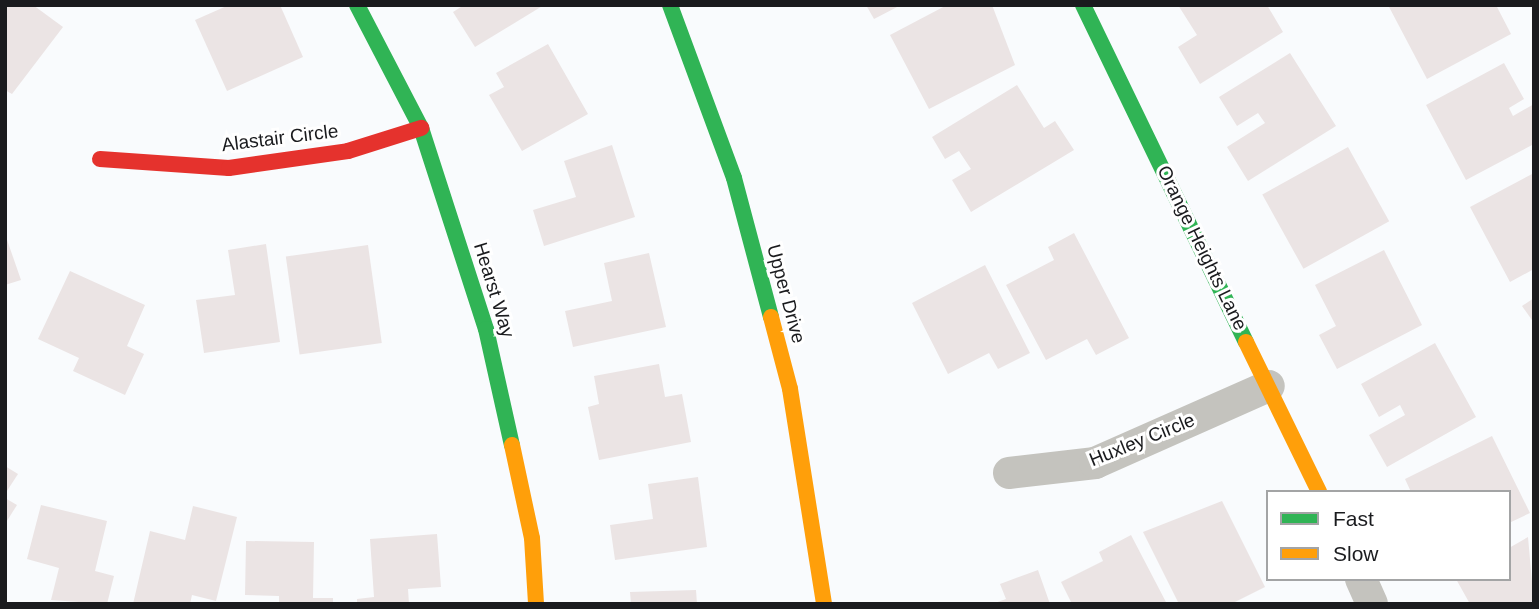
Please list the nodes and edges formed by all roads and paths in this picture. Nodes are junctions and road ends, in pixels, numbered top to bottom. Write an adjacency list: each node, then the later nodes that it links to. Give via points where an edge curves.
1 (357, 5): 4 (street, Hearst Way)
2 (670, 5): 11 (street, Upper Drive, via 734,178 790,389)
3 (1083, 5): 6 (street, Orange Heights Lane)
4 (421, 128): 5 (street, Alastair Circle, via 348,151 229,168); 10 (street, Hearst Way, via 486,329 532,538)
5 (100, 159)
6 (1269, 386): 7 (street, Huxley Circle, via 1095,463); 8 (street, Orange Heights Lane)
7 (1009, 473)
8 (1318, 490)
9 (1362, 581): 12 (street)
10 (536, 604)
11 (824, 604)
12 (1372, 604)

